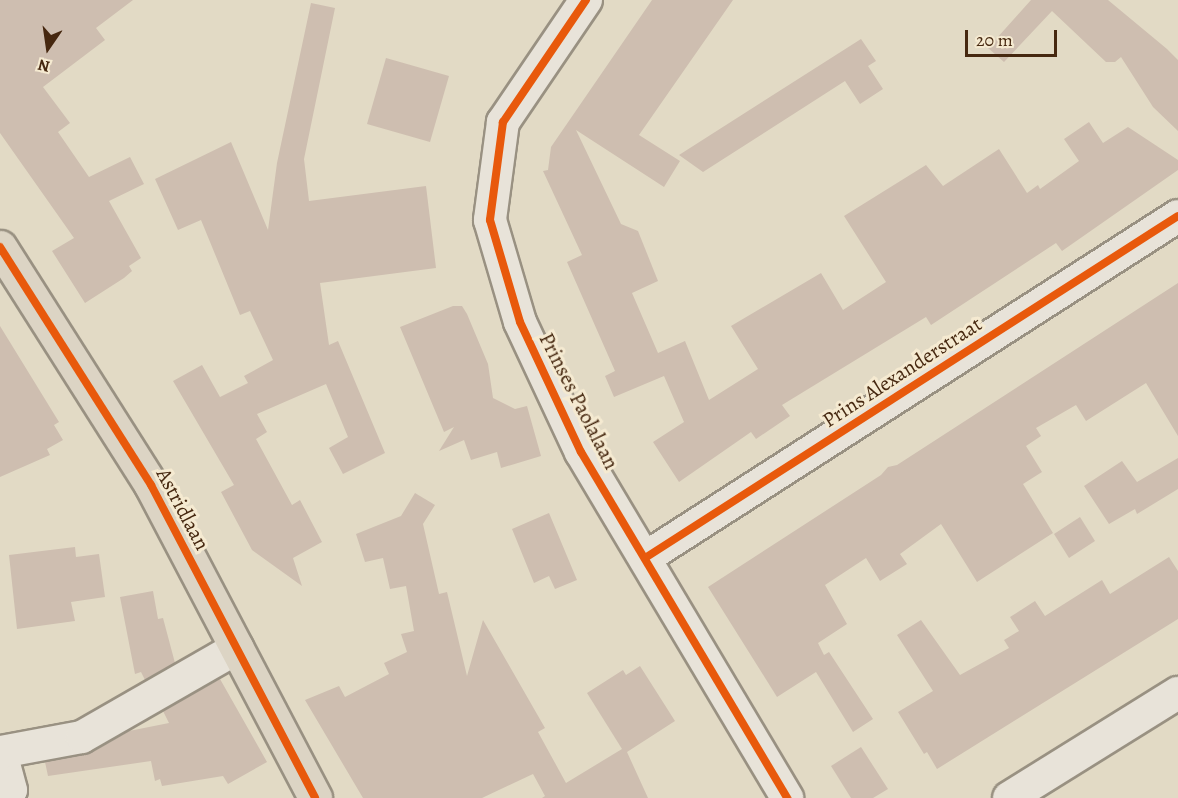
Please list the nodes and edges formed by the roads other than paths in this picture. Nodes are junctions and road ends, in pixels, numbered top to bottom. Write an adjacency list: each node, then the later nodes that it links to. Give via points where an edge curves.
1 (586, 0): 4 (street, Prinses Paolalaan, via 503,122 490,220 520,322 581,452)
2 (1178, 216): 4 (street, Prins Alexanderstraat)
3 (0, 247): 5 (main road, Astridlaan, via 151,485)
4 (645, 558): 9 (street, Prinses Paolalaan)
5 (237, 648): 7 (street, via 82,737 1,752 11,790); 8 (main road, Astridlaan)
6 (1178, 693): 10 (street)
7 (0, 792)
8 (315, 798)
9 (787, 798)
10 (1009, 798)

